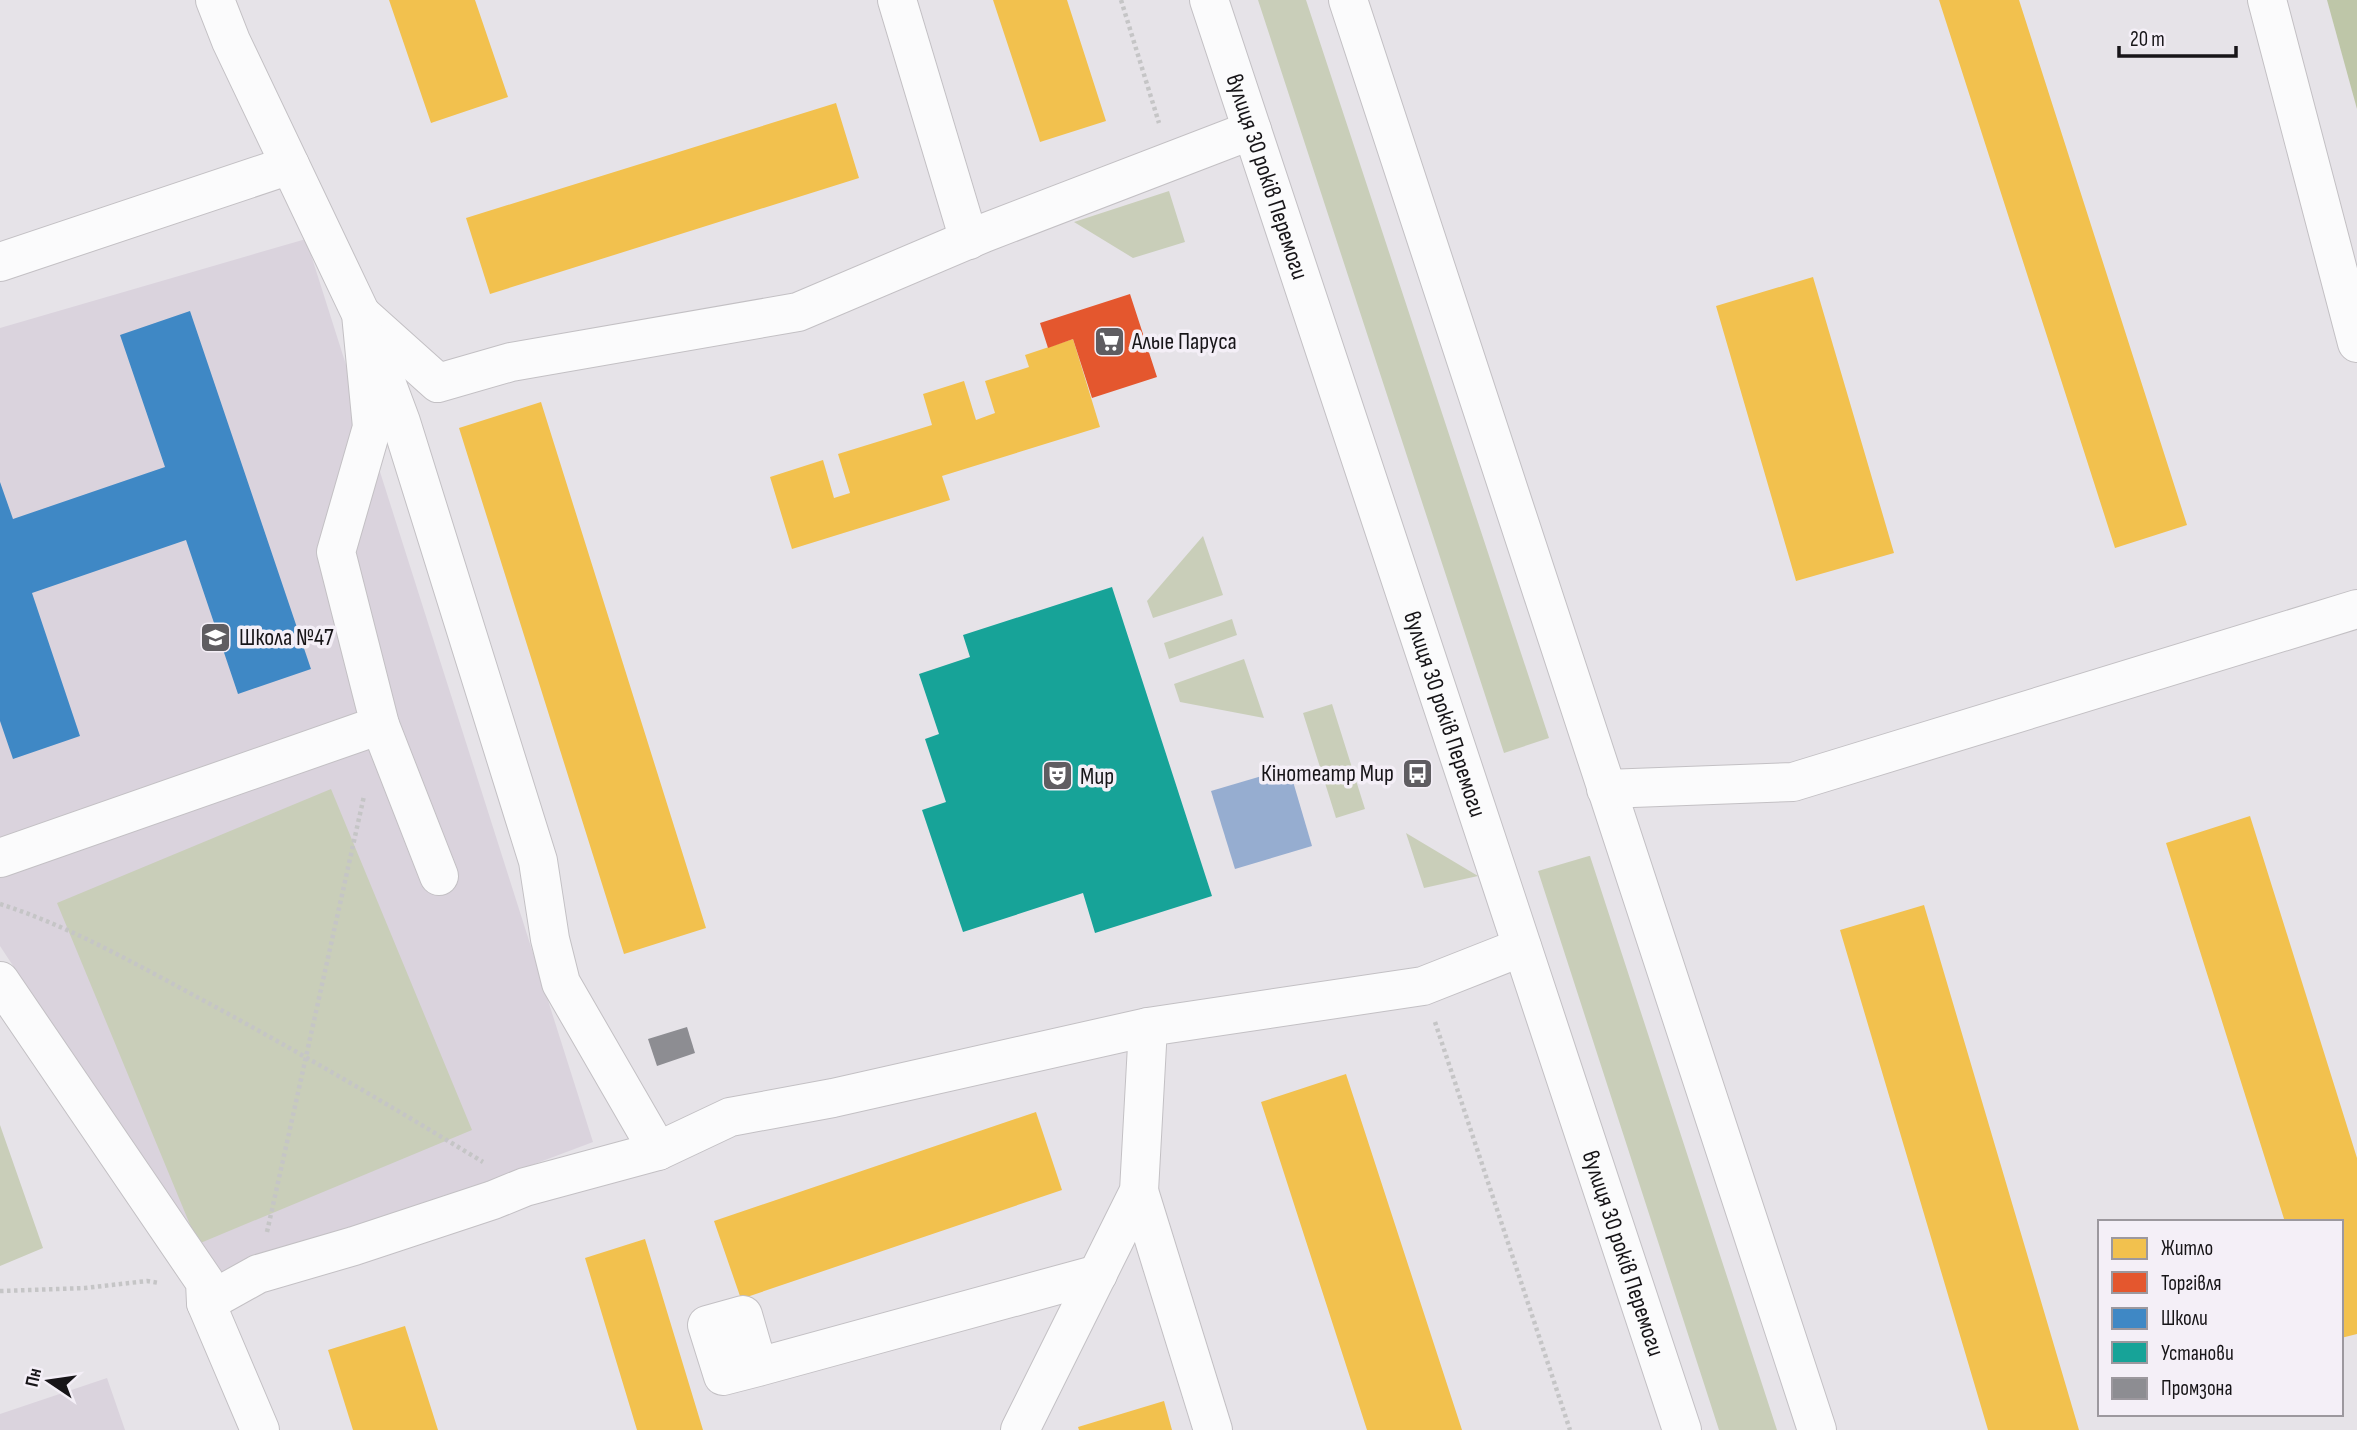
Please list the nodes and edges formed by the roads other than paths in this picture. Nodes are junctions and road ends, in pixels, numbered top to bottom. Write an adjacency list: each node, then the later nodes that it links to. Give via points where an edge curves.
1 (215, 0): 7 (street)
2 (897, 0): 8 (street)
3 (1209, 0): 6 (street, вулиця 30 років Перемоги)
4 (1348, 0): 14 (street)
5 (2267, 0): 11 (street)
6 (1252, 130): 8 (street); 17 (street, вулиця 30 років Перемоги)
7 (290, 165): 9 (street); 10 (street)
8 (969, 240): 10 (street, via 798,312 512,362 438,383)
9 (0, 262)
10 (361, 314): 13 (street, via 372,427 336,552); 20 (street, via 401,422 538,860 561,983)
11 (2357, 343)
12 (2357, 609): 14 (street, via 1793,782)
13 (380, 725): 15 (street); 16 (street)
14 (1606, 789): 29 (street)
15 (0, 858)
16 (439, 876)
17 (1522, 947): 19 (street, via 1423,986); 28 (street, вулиця 30 років Перемоги)
18 (0, 981): 23 (street, via 194,1263 205,1282)
19 (1148, 1027): 20 (street, via 730,1117); 21 (street)
20 (658, 1151): 23 (street, via 525,1187 258,1274)
21 (1139, 1191): 22 (street); 27 (street)
22 (1098, 1274): 24 (street); 26 (street)
23 (206, 1303): 25 (street)
24 (758, 1367)
25 (260, 1430)
26 (1020, 1430)
27 (1213, 1430)
28 (1682, 1430)
29 (1817, 1430)

